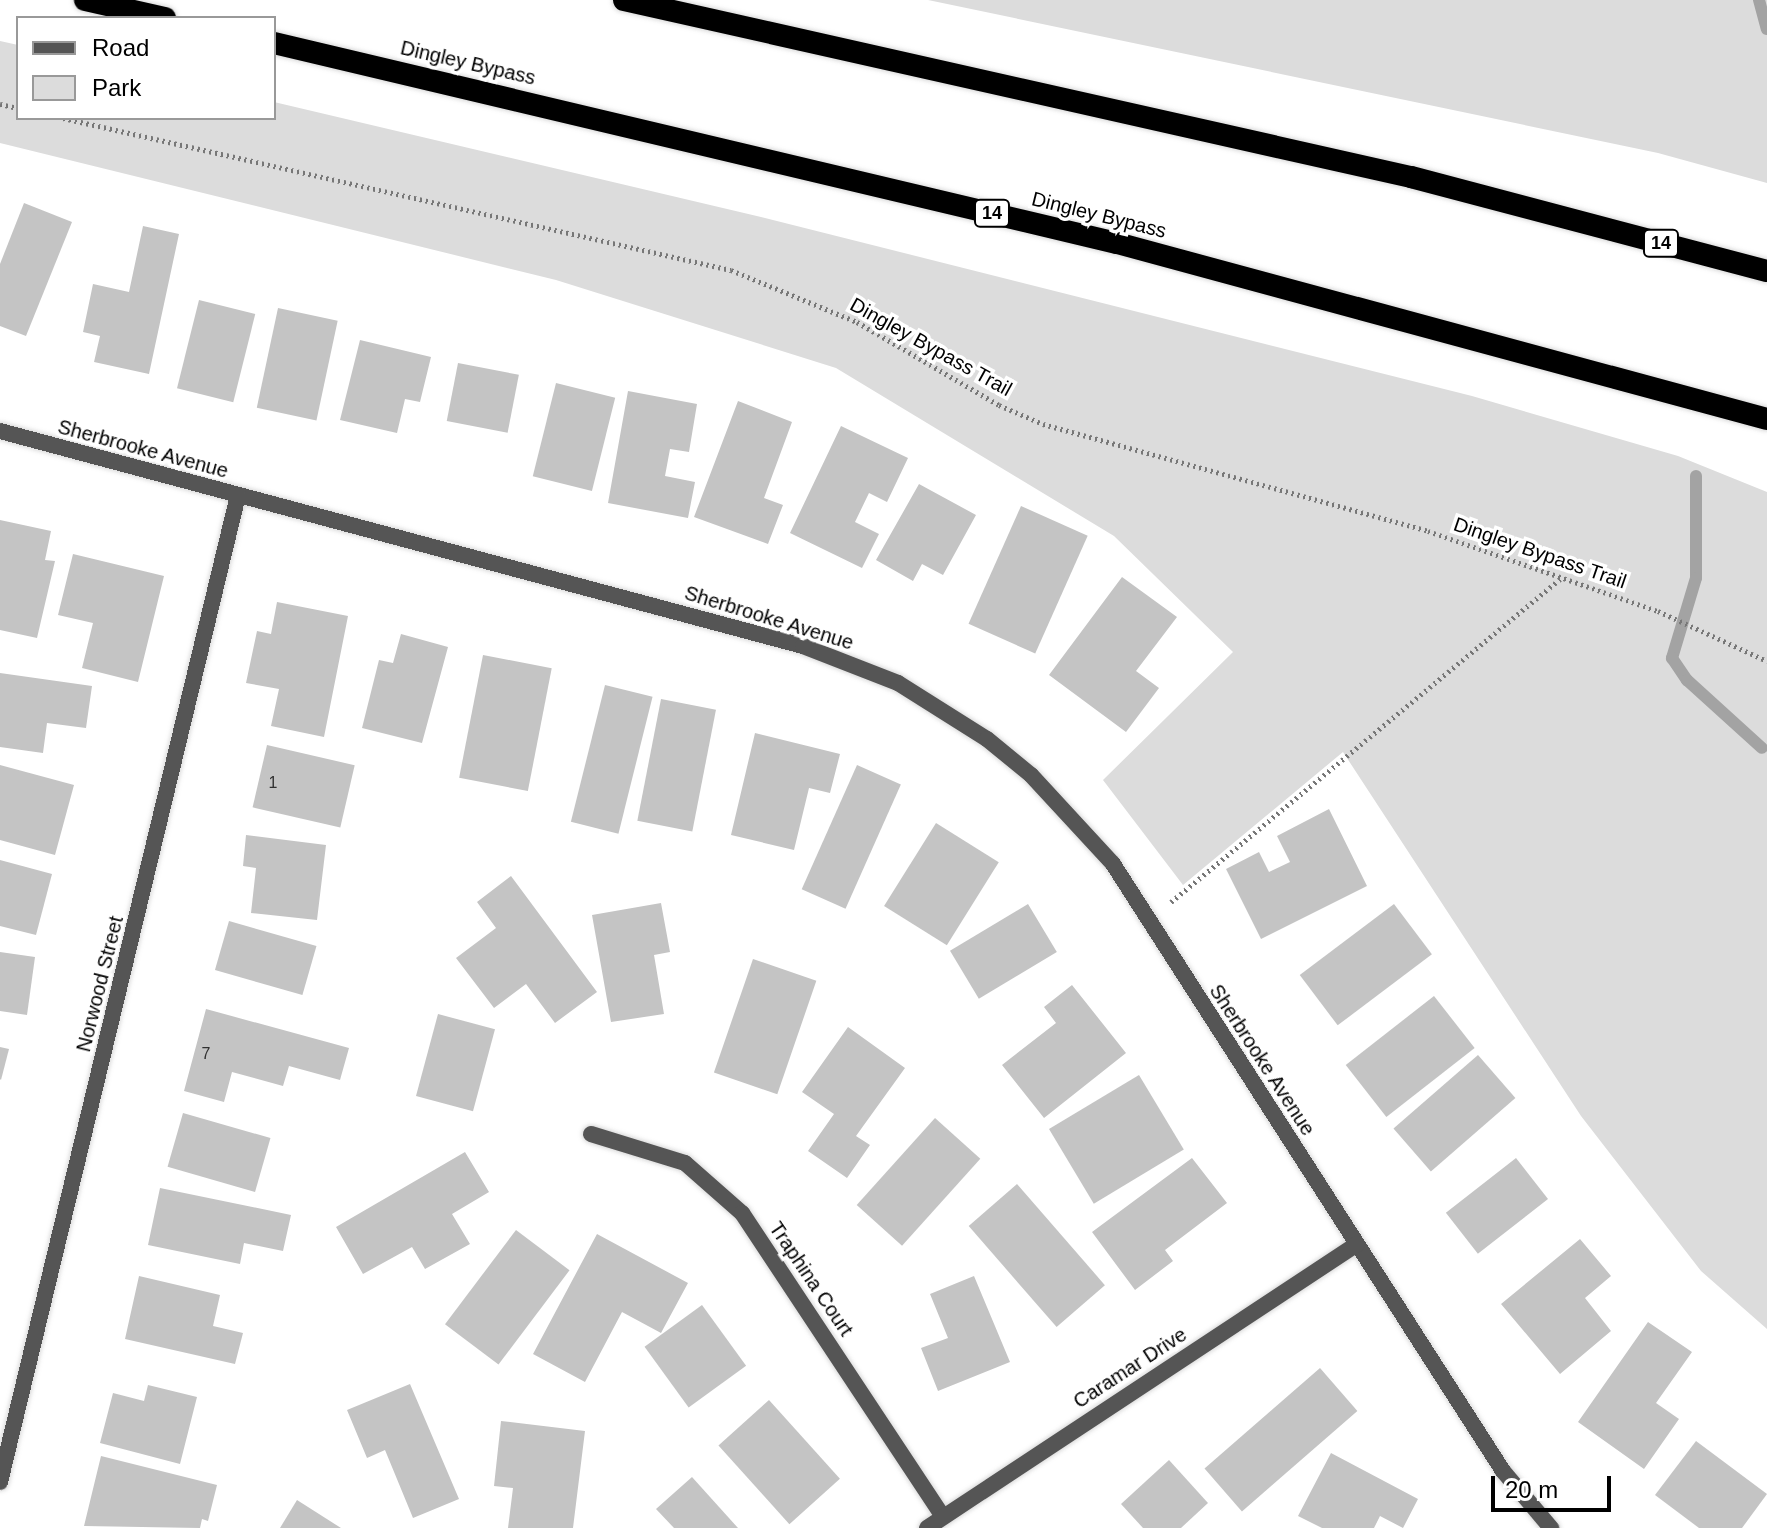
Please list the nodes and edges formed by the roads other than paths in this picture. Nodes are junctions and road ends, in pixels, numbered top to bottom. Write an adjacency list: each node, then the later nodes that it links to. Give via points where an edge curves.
1 (85, 0): 3 (highway)
2 (624, 0): 5 (highway, 14, via 1411,177)
3 (156, 16)
4 (276, 43): 6 (highway, Dingley Bypass / 14, via 1117,243)
5 (1767, 271)
6 (1767, 419)
7 (0, 431): 8 (street, Sherbrooke Avenue)
8 (238, 495): 10 (street, Sherbrooke Avenue, via 774,637 898,683 940,706 1031,775 1113,864); 11 (street, Norwood Street)
9 (591, 1134): 12 (street, Traphina Court, via 685,1163 742,1213)
10 (1357, 1244): 12 (street, Caramar Drive); 14 (street, Sherbrooke Avenue, via 1503,1471)
11 (0, 1482)
12 (942, 1515): 13 (street, Caramar Drive)
13 (927, 1528)
14 (1551, 1528)

